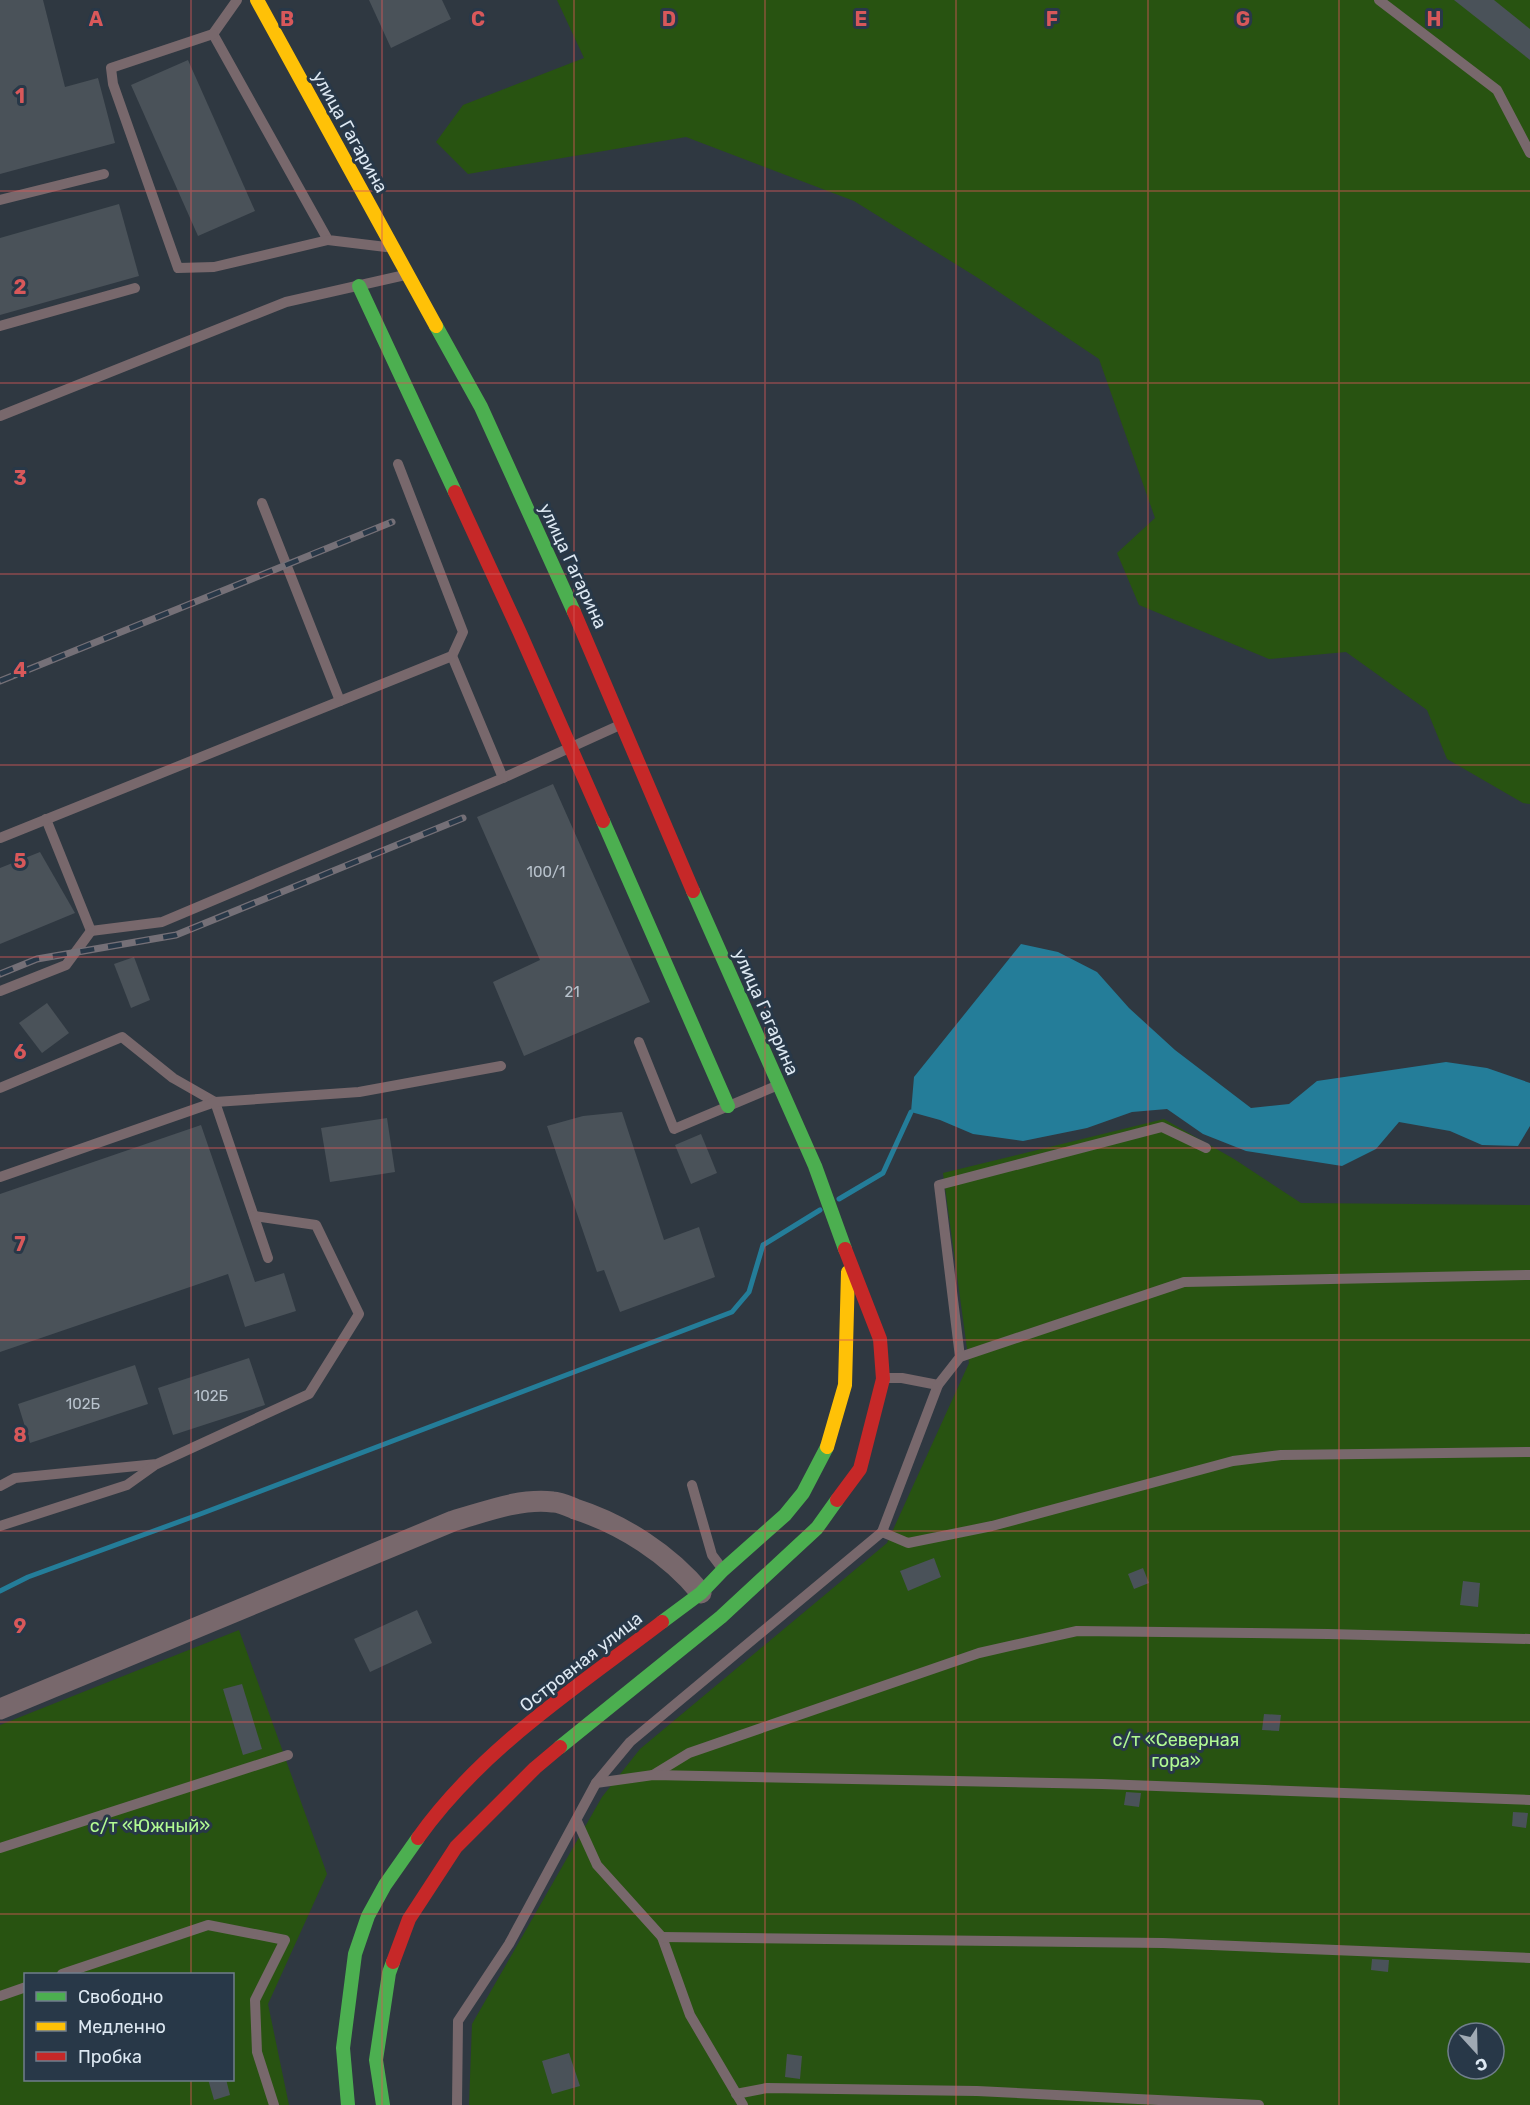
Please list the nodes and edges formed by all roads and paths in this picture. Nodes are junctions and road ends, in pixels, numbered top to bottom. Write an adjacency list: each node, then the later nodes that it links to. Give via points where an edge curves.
1 (237, 0): 4 (lane)
2 (257, 0): 9 (main road, улица Гагарина)
3 (1379, 0): 5 (lane, via 1497,90)
4 (213, 34): 8 (lane); 8 (lane, via 111,68 113,84 178,268 214,267)
5 (1530, 153)
6 (104, 174): 7 (lane)
7 (0, 200)
8 (327, 240): 9 (lane)
9 (393, 247): 10 (main road, улица Гагарина)
10 (408, 275): 11 (lane); 19 (main road, улица Гагарина, via 481,407)
11 (359, 286): 14 (lane, via 286,302); 20 (main road)
12 (135, 288): 13 (lane)
13 (0, 326)
14 (0, 416)
15 (398, 464): 17 (lane, via 463,632)
16 (262, 503): 18 (lane)
17 (452, 656): 18 (lane); 21 (lane)
18 (340, 701): 22 (lane)
19 (622, 724): 20 (lane); 28 (main road, улица Гагарина)
20 (570, 748): 21 (lane); 31 (main road)
21 (503, 778): 24 (lane, via 162,922)
22 (46, 819): 23 (lane); 24 (lane)
23 (0, 838)
24 (91, 931): 25 (lane, via 66,965)
25 (0, 992)
26 (639, 1042): 31 (lane, via 674,1129)
27 (501, 1066): 30 (lane, via 359,1092)
28 (780, 1085): 31 (lane); 36 (main road, улица Гагарина)
29 (0, 1088): 30 (lane, via 122,1037 173,1078)
30 (215, 1102): 33 (lane); 34 (lane)
31 (728, 1106)
32 (1206, 1148): 38 (lane, via 1162,1127 939,1185)
33 (0, 1177)
34 (254, 1216): 35 (lane); 42 (lane, via 316,1225 359,1314 309,1394)
35 (268, 1258)
36 (848, 1258): 39 (main road, улица Гагарина, via 880,1339); 47 (main road, Островная улица, via 844,1385 826,1449 803,1493 785,1515)
37 (1530, 1275): 38 (lane, via 1184,1282)
38 (960, 1357): 40 (lane)
39 (883, 1379): 40 (lane, via 902,1378); 65 (main road, via 860,1469 817,1528 722,1617 535,1768 456,1847 409,1918 389,1973 376,2060)
40 (938, 1385): 46 (lane)
41 (1530, 1452): 46 (lane, via 1281,1455 1233,1461 992,1526 908,1544)
42 (157, 1464): 44 (lane, via 15,1479); 45 (lane, via 127,1485)
43 (692, 1485): 47 (lane, via 712,1556)
44 (0, 1486)
45 (0, 1526)
46 (882, 1532): 53 (lane, via 630,1742)
47 (723, 1570): 48 (main road, Островная улица)
48 (701, 1593): 50 (street, via 647,1544 596,1516 554,1502 516,1503 453,1521); 64 (main road, Островная улица, via 561,1699 470,1777 431,1820 385,1885 368,1916 355,1954 343,2048)
49 (1530, 1639): 52 (lane, via 1077,1631 979,1653 689,1753)
50 (0, 1709)
51 (288, 1755): 56 (lane)
52 (653, 1775): 53 (lane); 54 (lane, via 1102,1784)
53 (596, 1783): 55 (lane)
54 (1530, 1800)
55 (577, 1821): 57 (lane, via 597,1865); 66 (lane, via 509,1944 458,2021)
56 (0, 1848)
57 (662, 1938): 58 (lane, via 1162,1943); 62 (lane, via 690,2015)
58 (1530, 1958)
59 (65, 1973): 63 (lane, via 208,1925 285,1940 255,2000 257,2052)
60 (24, 1988): 61 (lane)
61 (0, 1996)
62 (736, 2094): 67 (lane); 68 (lane, via 767,2088 977,2091)
63 (274, 2105)
64 (348, 2105)
65 (383, 2105)
66 (458, 2105)
67 (743, 2105)
68 (1259, 2105)

